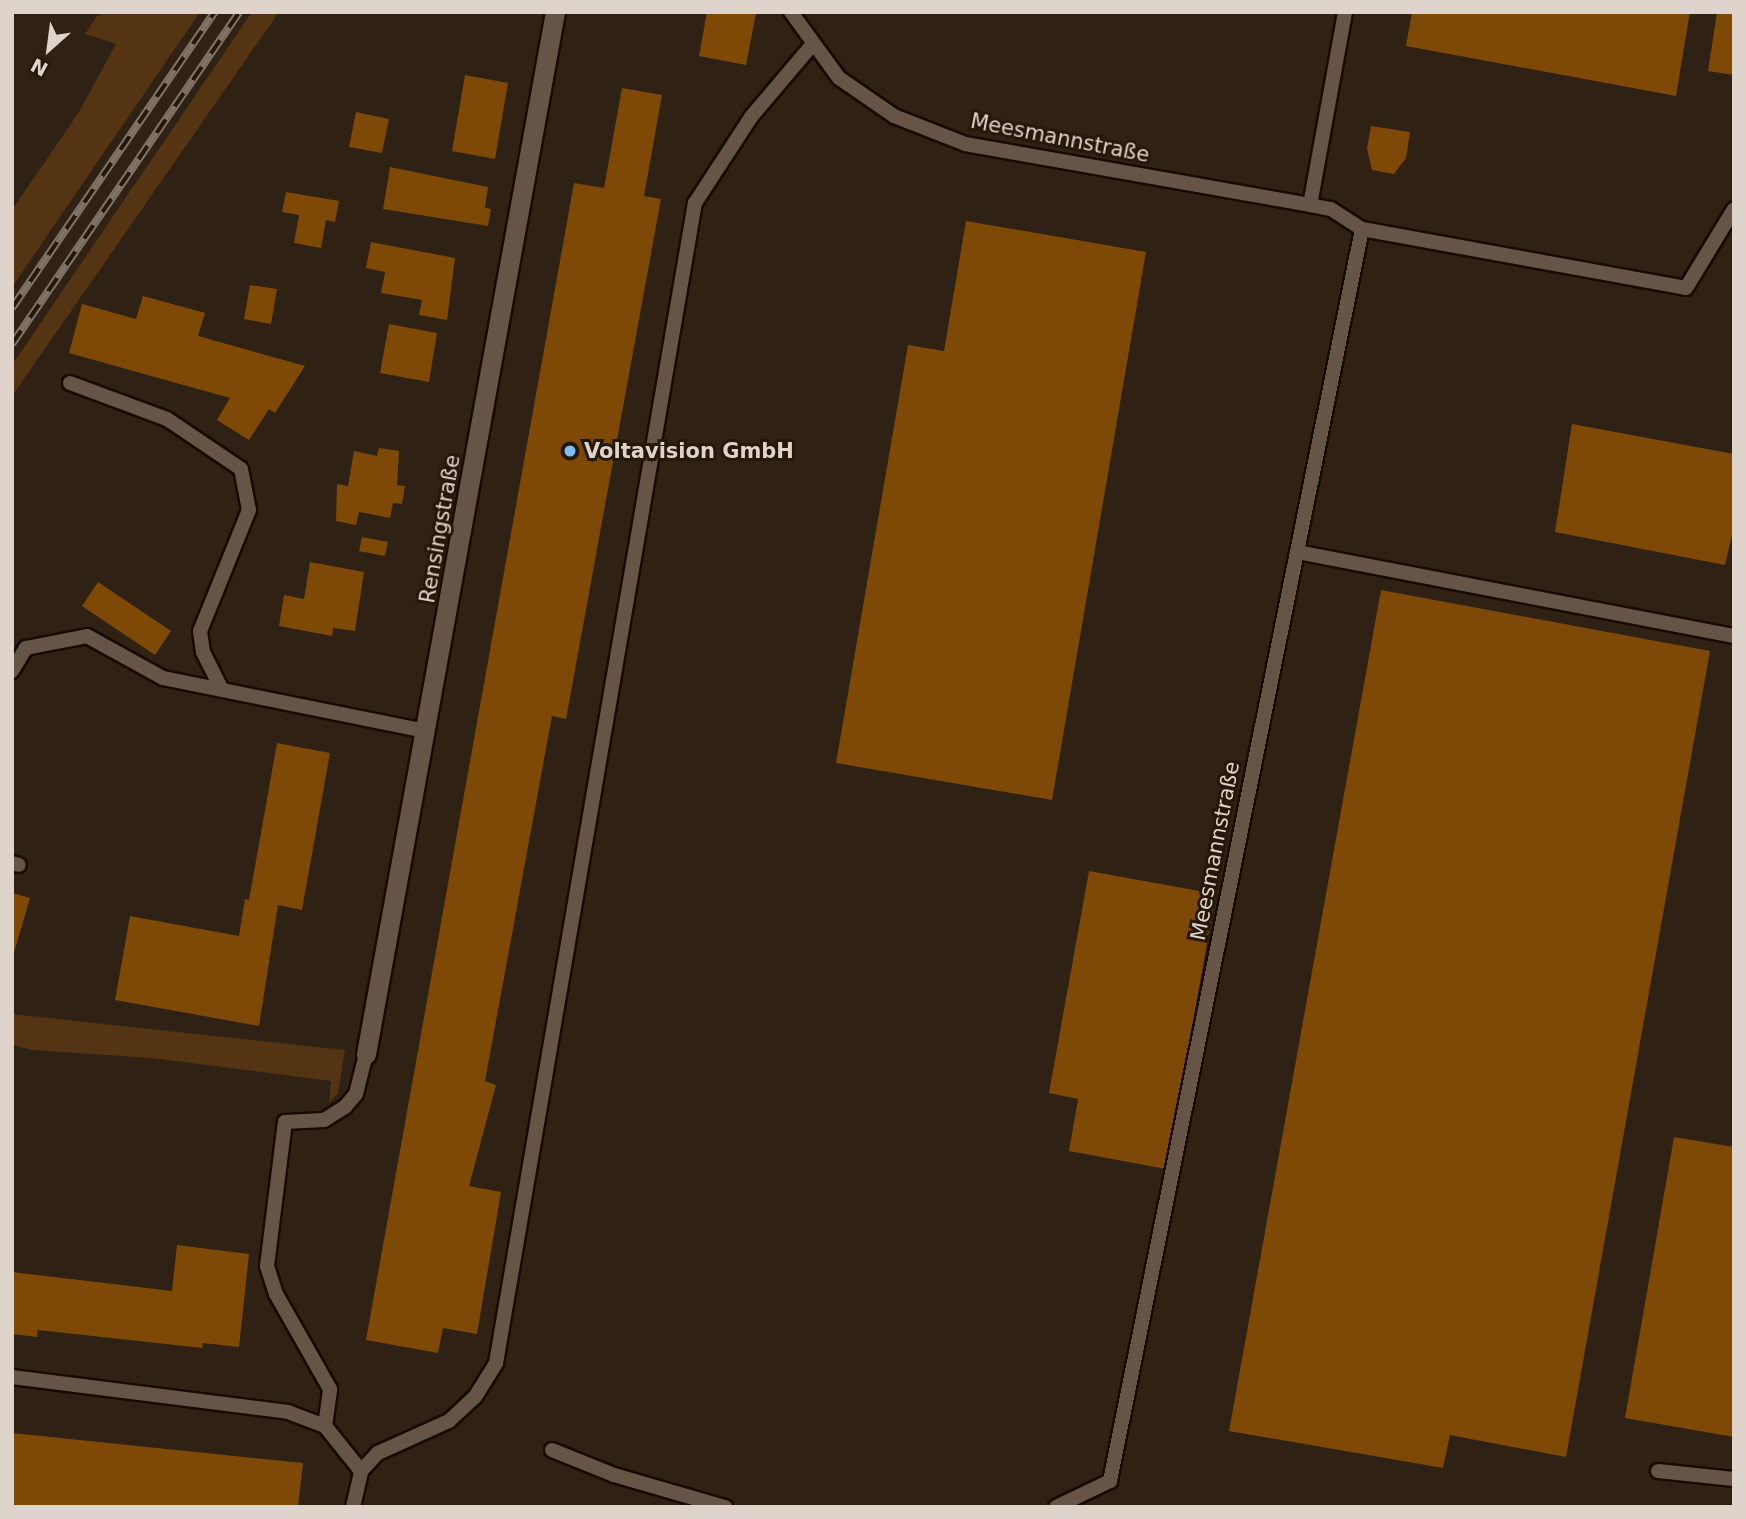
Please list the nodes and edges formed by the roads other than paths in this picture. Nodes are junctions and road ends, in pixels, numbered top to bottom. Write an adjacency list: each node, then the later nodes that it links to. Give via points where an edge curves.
1 (555, 12): 13 (street, Rensingstraße)
2 (791, 12): 4 (lane, Meesmannstraße)
3 (1345, 12): 5 (lane)
4 (812, 46): 5 (lane, Meesmannstraße, via 839,78 894,116 965,144); 18 (lane, via 751,117 695,203 496,1363 475,1397 449,1421 378,1453)
5 (1310, 205): 7 (lane, Meesmannstraße, via 1331,209)
6 (1734, 209): 7 (lane, Meesmannstraße, via 1686,288)
7 (1362, 229): 9 (lane, Meesmannstraße)
8 (70, 383): 12 (lane, via 167,419 241,469 249,510 200,631 203,652)
9 (1297, 552): 10 (lane); 23 (lane, Meesmannstraße, via 1110,1481)
10 (1734, 636)
11 (12, 671): 12 (lane, via 26,648 87,636 163,678)
12 (222, 690): 13 (lane)
13 (428, 732): 14 (street, Rensingstraße)
14 (366, 1054): 16 (lane, via 356,1094 345,1107 324,1119 285,1122 267,1266 276,1294 330,1389)
15 (12, 1377): 16 (lane, via 259,1405)
16 (325, 1426): 18 (lane)
17 (552, 1450): 22 (lane, via 614,1475)
18 (361, 1471): 21 (lane)
19 (1658, 1471): 20 (lane)
20 (1734, 1479)
21 (353, 1507)
22 (725, 1507)
23 (1056, 1507)

